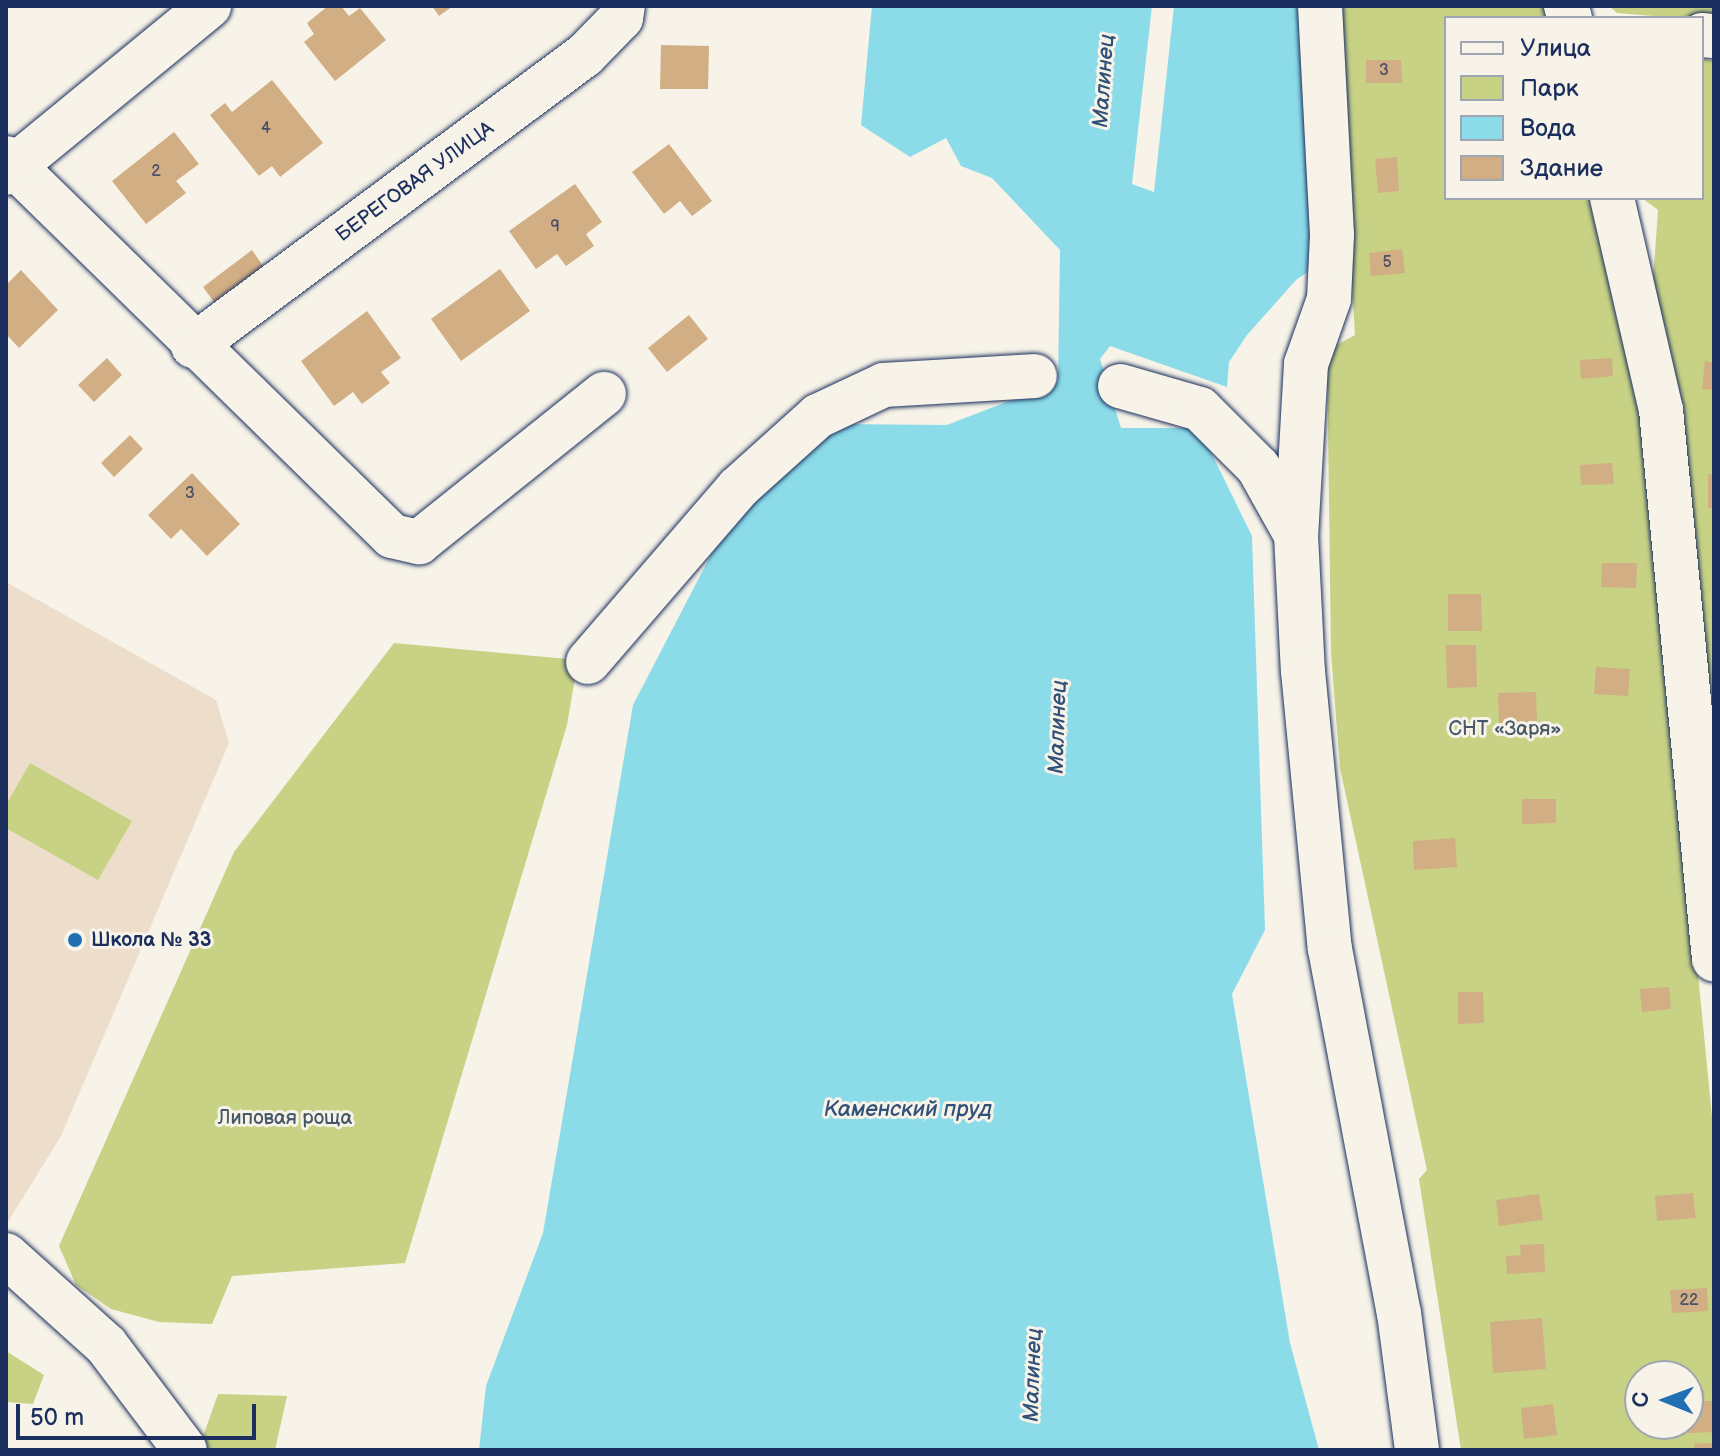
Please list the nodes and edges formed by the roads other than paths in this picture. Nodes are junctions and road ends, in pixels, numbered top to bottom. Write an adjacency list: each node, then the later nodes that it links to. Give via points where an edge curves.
1 (209, 6): 4 (street)
2 (623, 6): 6 (street, БЕРЕГОВАЯ УЛИЦА, via 621,18 584,56)
3 (1320, 6): 10 (street, via 1332,235 1329,299 1306,364)
4 (8, 166): 6 (street)
5 (1612, 200): 12 (street, via 1661,410)
6 (193, 346): 9 (street, via 392,536 419,542)
7 (1035, 376): 11 (street, via 884,385 818,416 738,488)
8 (1120, 386): 10 (street, via 1200,409 1258,467)
9 (604, 394)
10 (1296, 535): 15 (street, via 1303,671 1330,949 1399,1313)
11 (588, 662)
12 (1714, 959)
13 (6, 1255): 14 (street, via 106,1345)
14 (185, 1450)
15 (1417, 1450)

